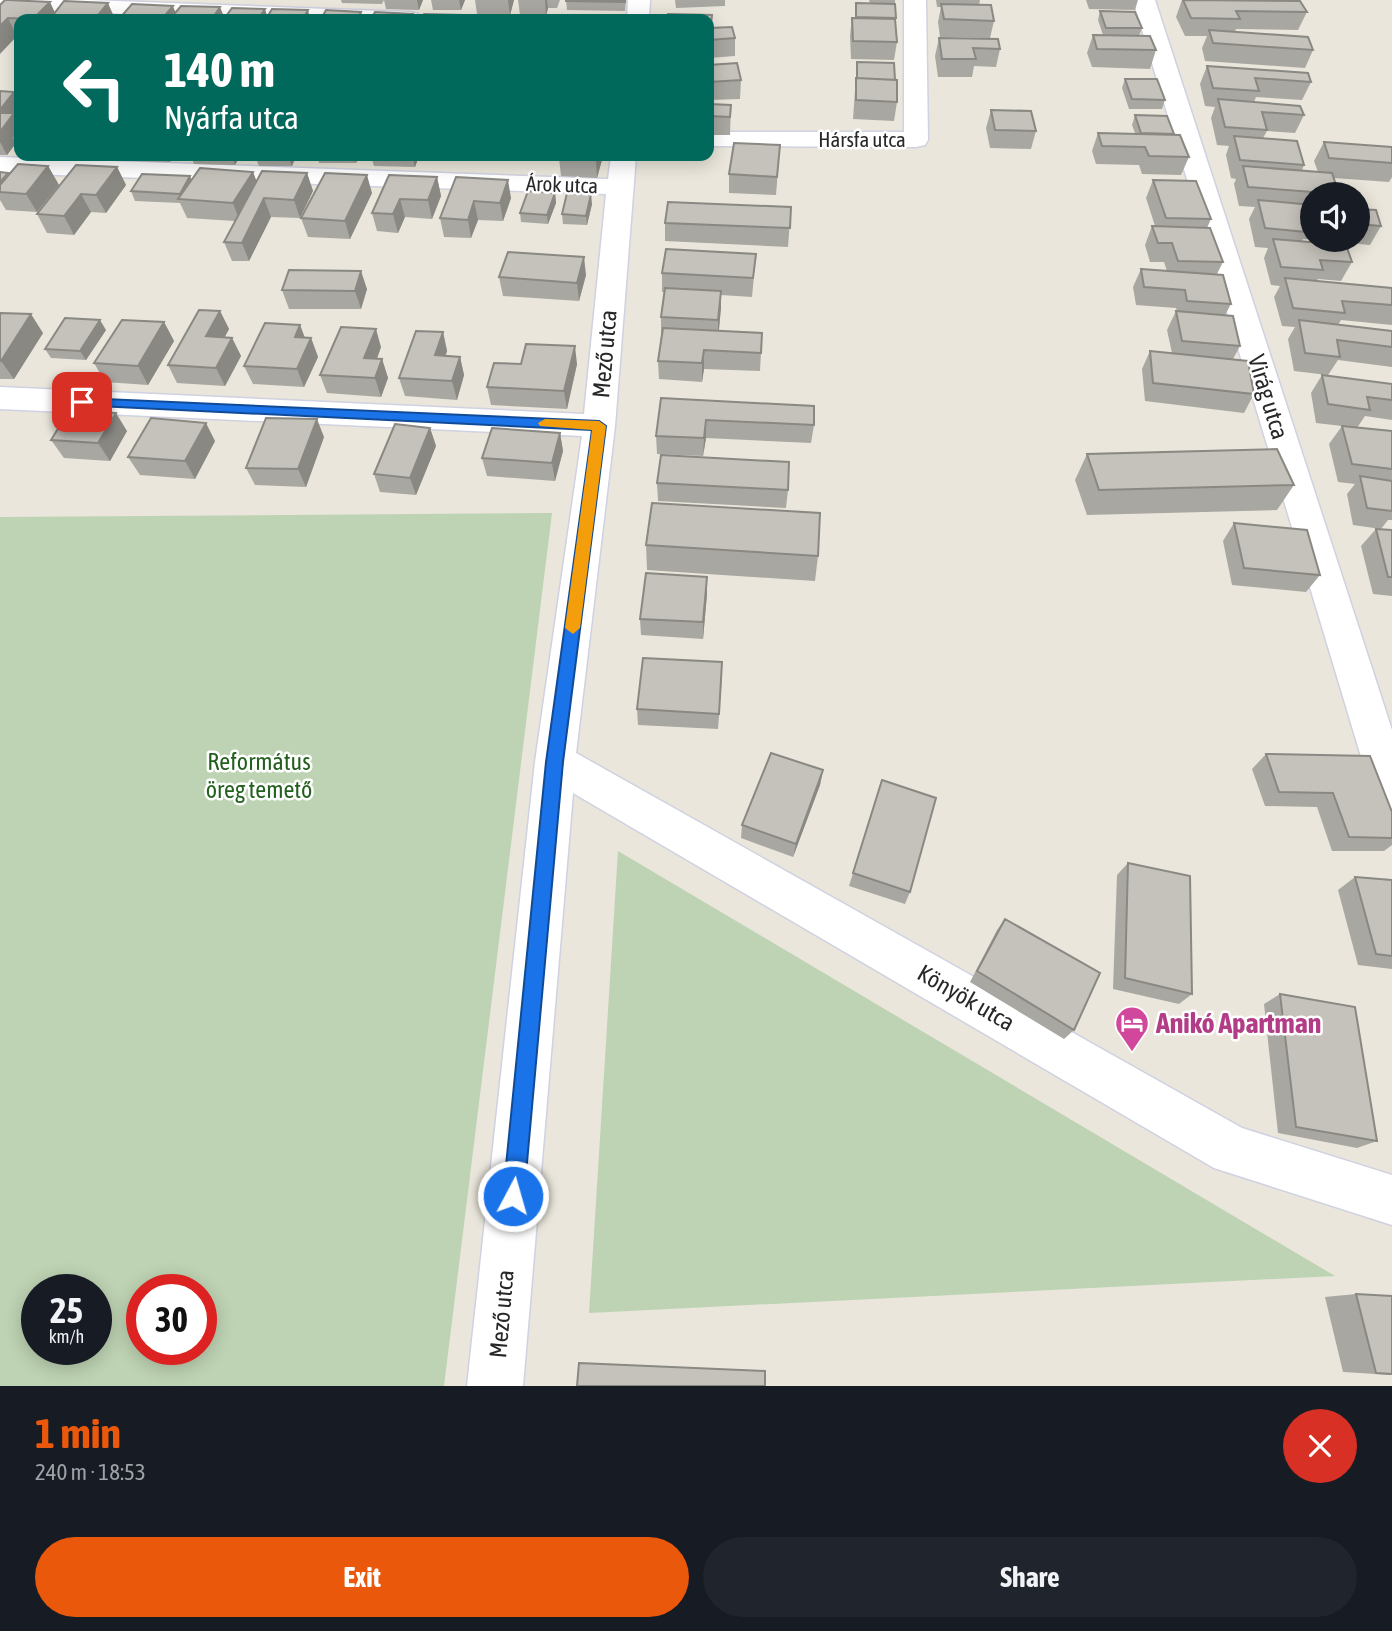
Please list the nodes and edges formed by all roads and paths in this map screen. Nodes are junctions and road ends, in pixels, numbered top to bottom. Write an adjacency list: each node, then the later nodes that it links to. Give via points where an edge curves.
1 (915, 0): 5 (street, Hársfa utca, via 916,140)
2 (1144, 0): 11 (street, Virág utca)
3 (0, 3): 4 (street)
4 (282, 14)
5 (714, 139)
6 (0, 165): 7 (street, Árok utca)
7 (621, 172): 9 (street, Mező utca)
8 (0, 398): 9 (street)
9 (599, 426): 10 (street, Mező utca)
10 (555, 762): 12 (street, Könyök utca, via 1232,1150); 13 (street, Mező utca)
11 (1392, 793)
12 (1392, 1200)
13 (495, 1386)

